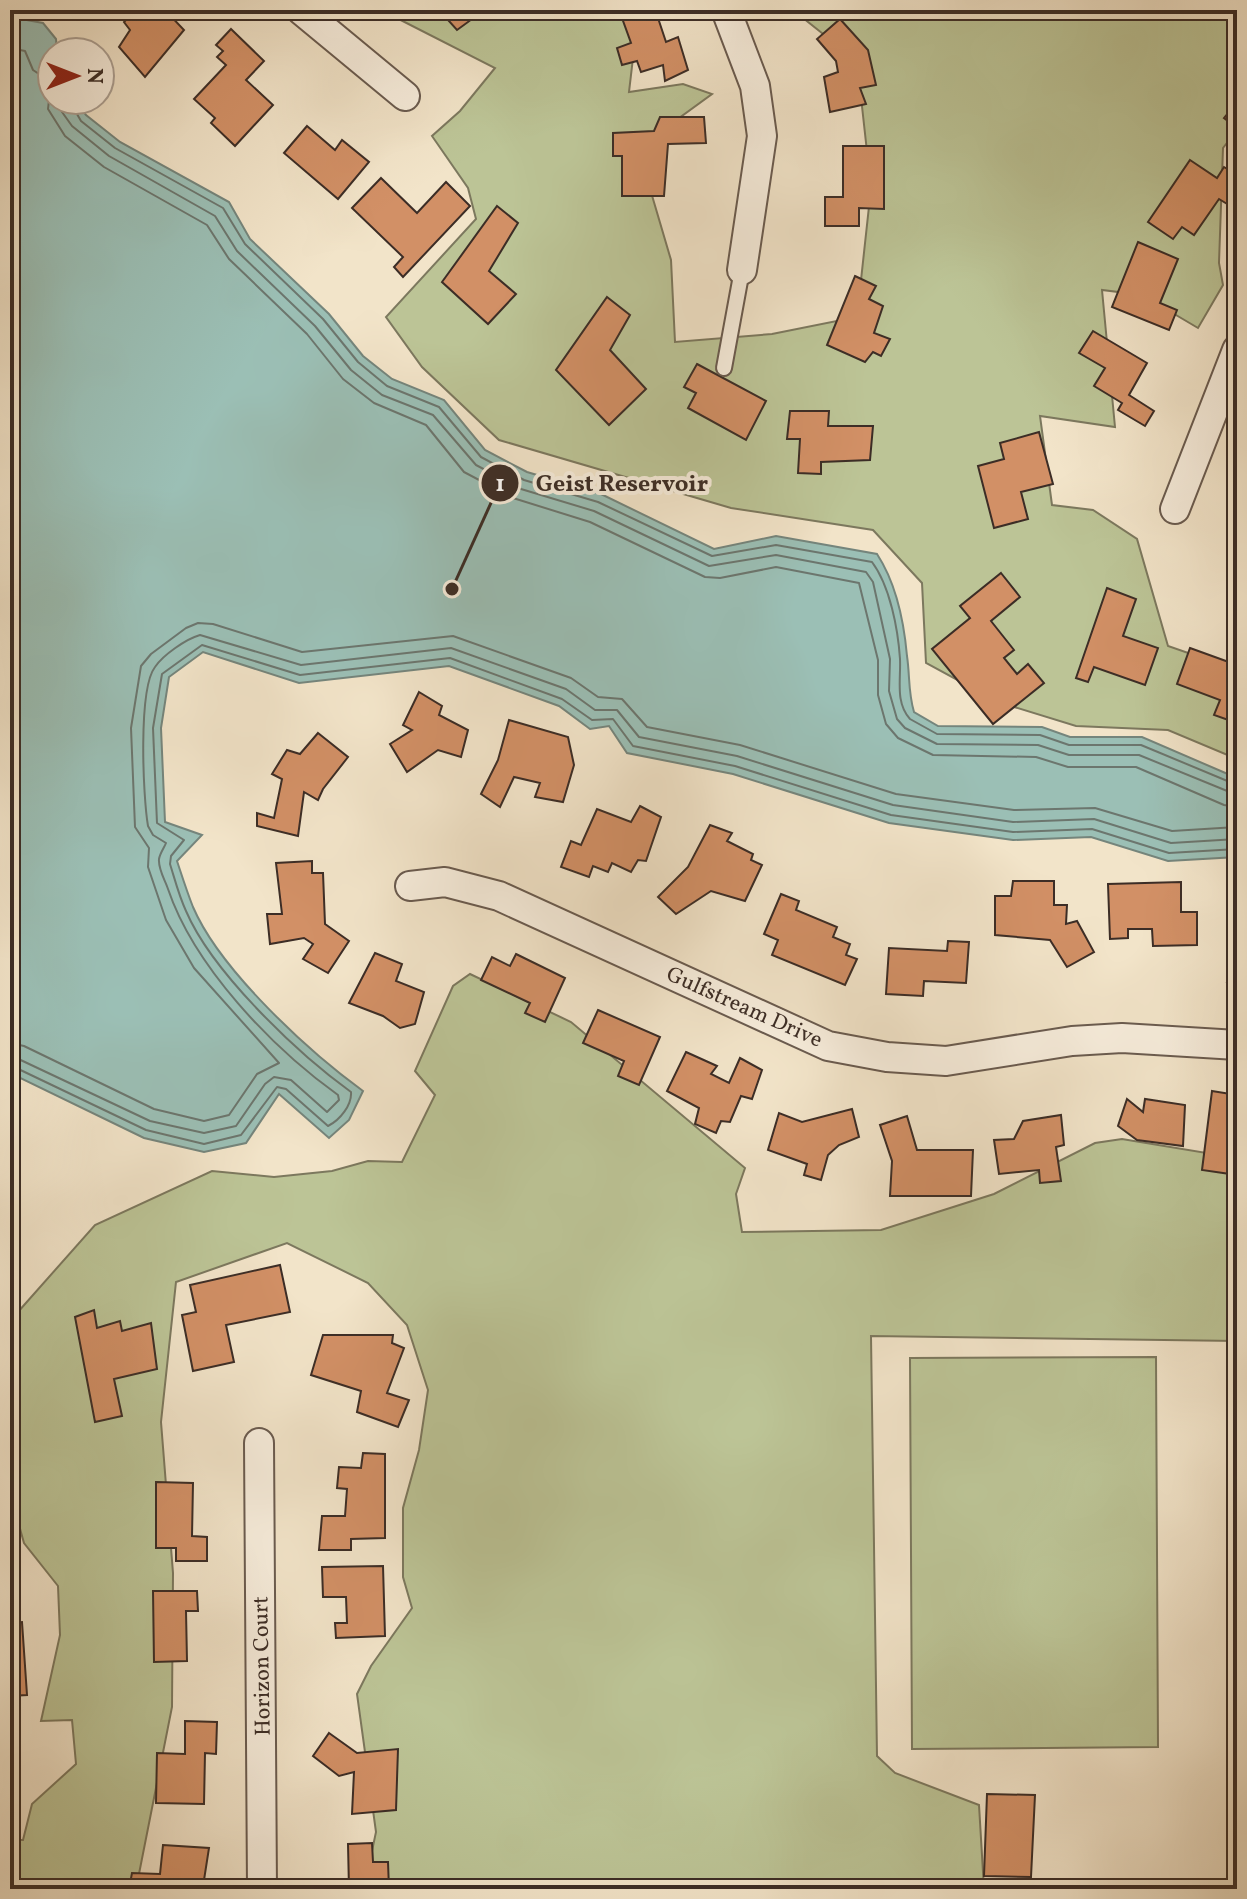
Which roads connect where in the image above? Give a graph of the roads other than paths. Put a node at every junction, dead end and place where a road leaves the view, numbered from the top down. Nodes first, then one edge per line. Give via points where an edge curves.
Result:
1 (301, 10) edge
2 (726, 10) edge
3 (405, 96) dead end
4 (742, 270) joint
5 (1237, 350) edge
6 (724, 368) dead end
7 (1175, 509) dead end
8 (410, 886) dead end
9 (1237, 1045) edge
10 (259, 1443) dead end
11 (262, 1889) edge

1 - 3 street
2 - 4 street via 755,86 762,136
4 - 6 lane
5 - 7 street
8 - 9 street, Gulfstream Drive via 445,882 499,896 828,1046 946,1061 1122,1038
10 - 11 street, Horizon Court

